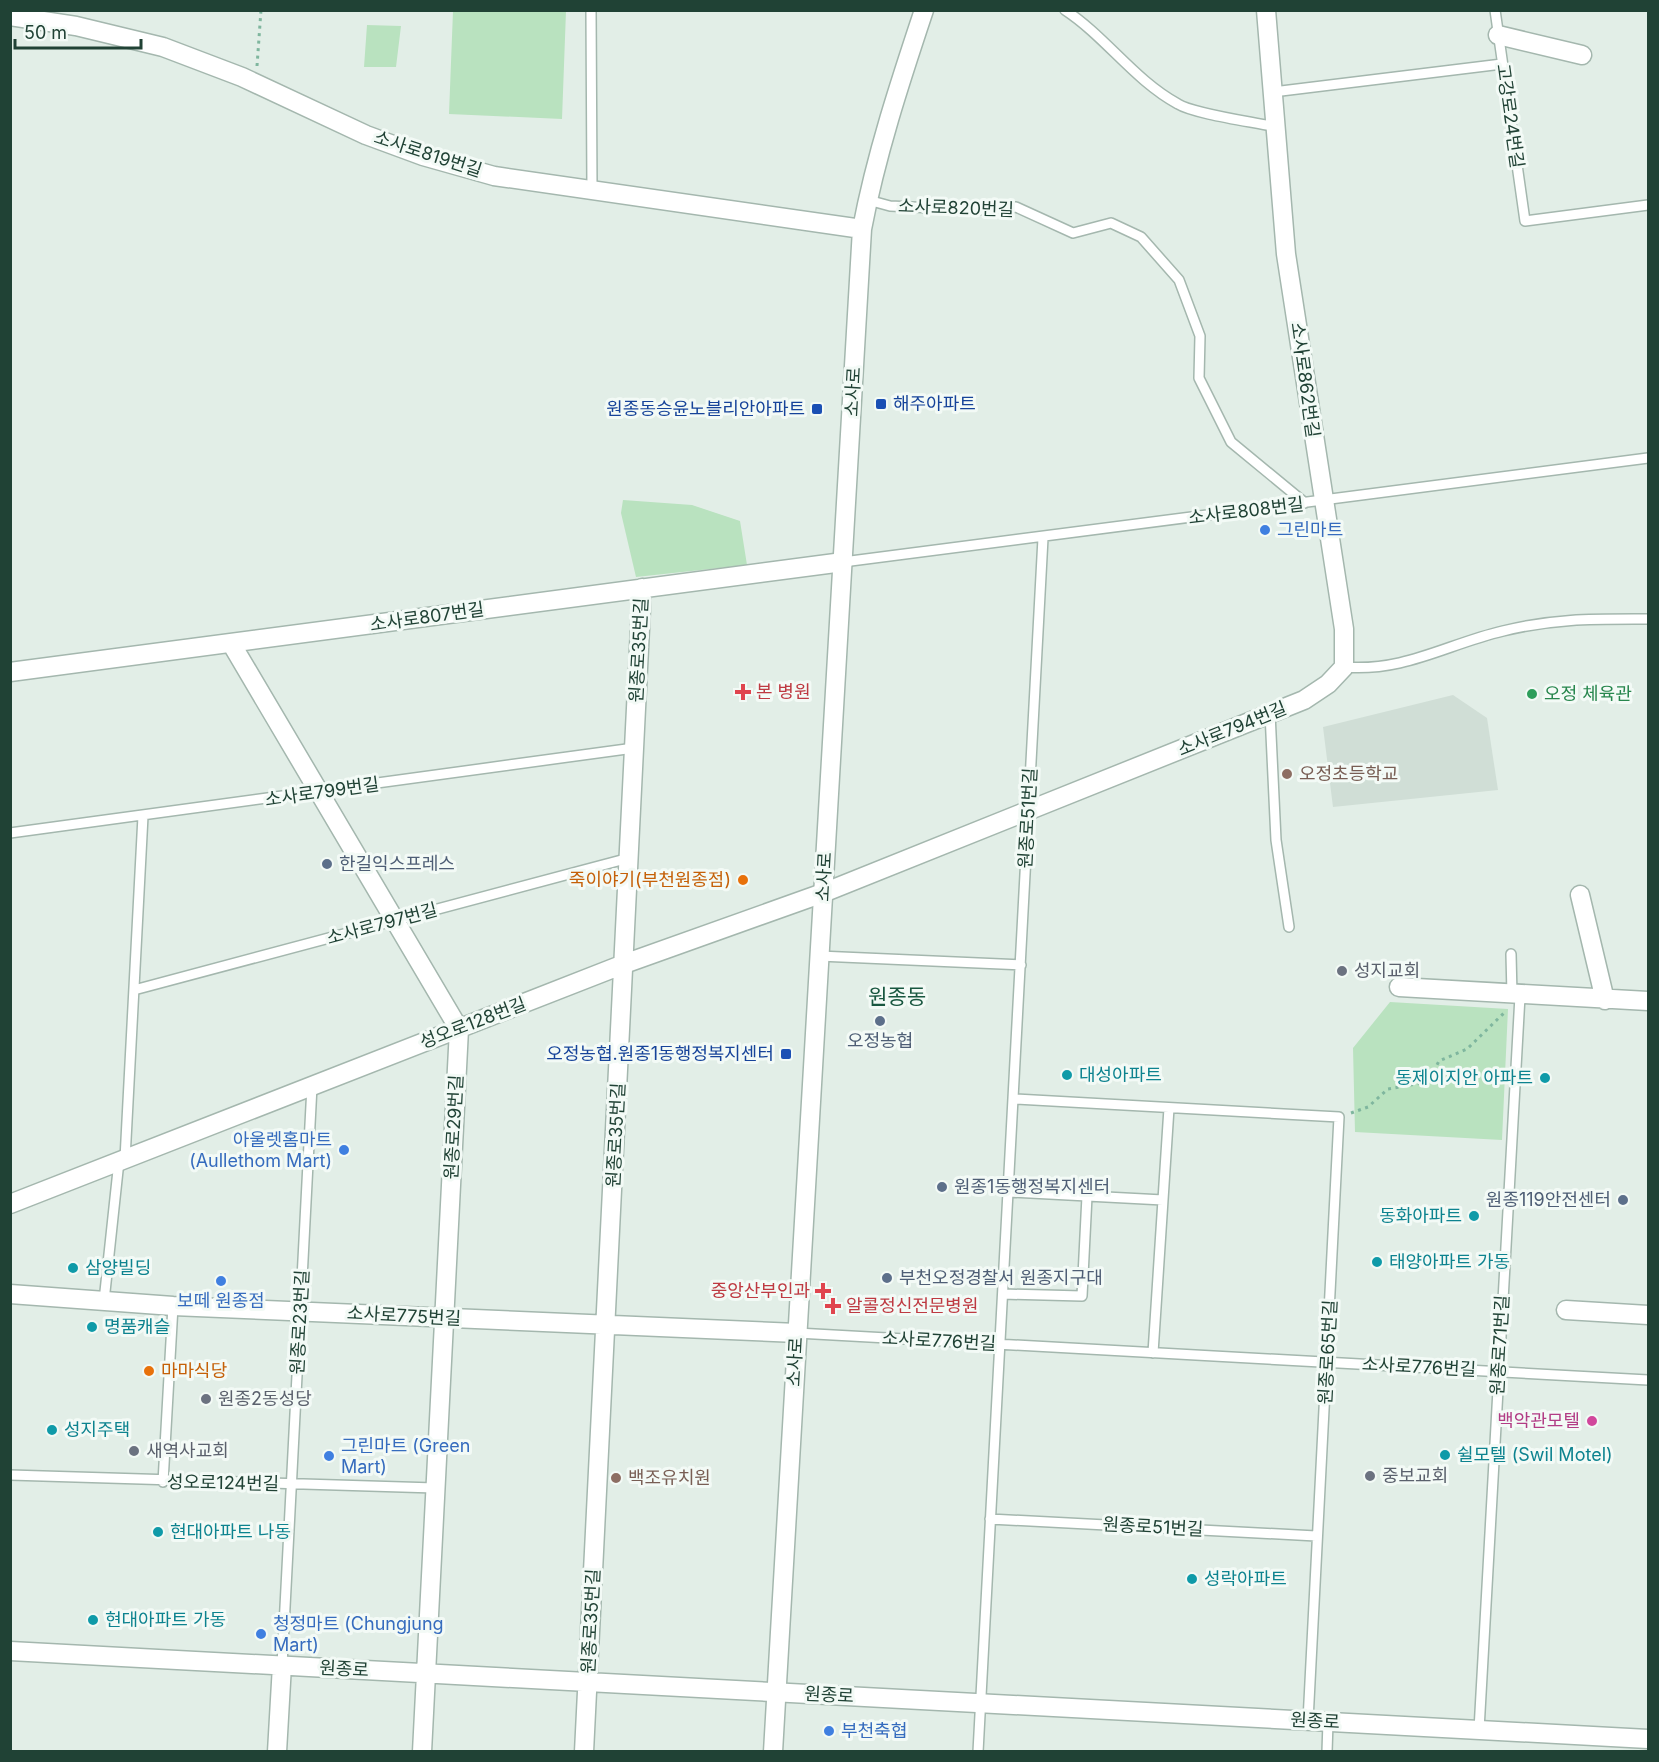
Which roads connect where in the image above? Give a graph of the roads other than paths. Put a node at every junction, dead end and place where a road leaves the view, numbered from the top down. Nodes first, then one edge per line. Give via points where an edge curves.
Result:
1 (591, 10) edge
2 (924, 10) edge
3 (1065, 10) edge
4 (1266, 10) edge
5 (1494, 10) edge
6 (10, 16) edge
7 (1498, 34) junction
8 (1582, 55) dead end
9 (1502, 64) junction
10 (1273, 92) junction
11 (1276, 127) junction
12 (592, 190) junction
13 (868, 200) junction
14 (1648, 205) edge
15 (862, 229) junction
16 (1648, 458) edge
17 (1314, 502) junction
18 (1043, 538) junction
19 (843, 562) junction
20 (642, 588) junction
21 (1648, 620) edge
22 (231, 643) junction
23 (1344, 667) junction
24 (10, 672) edge
25 (1270, 713) junction
26 (634, 748) junction
27 (320, 792) junction
28 (1028, 811) junction
29 (143, 816) junction
30 (10, 833) edge
31 (629, 858) junction
32 (823, 893) junction
33 (1580, 895) dead end
34 (393, 921) junction
35 (1289, 927) dead end
36 (1511, 954) dead end
37 (819, 956) junction
38 (624, 964) junction
39 (1021, 965) junction
40 (1399, 987) dead end
41 (134, 990) junction
42 (1516, 996) junction
43 (1605, 1000) junction
44 (1648, 1001) edge
45 (459, 1029) junction
46 (312, 1086) junction
47 (1014, 1099) junction
48 (1168, 1108) junction
49 (122, 1160) junction
50 (1009, 1191) junction
51 (1088, 1196) junction
52 (1163, 1200) junction
53 (10, 1204) edge
54 (10, 1294) edge
55 (1003, 1294) junction
56 (104, 1301) junction
57 (173, 1306) junction
58 (1566, 1310) dead end
59 (300, 1311) junction
60 (1648, 1315) edge
61 (443, 1317) junction
62 (606, 1326) junction
63 (797, 1333) junction
64 (1000, 1344) junction
65 (1153, 1353) junction
66 (1328, 1362) junction
67 (1499, 1371) junction
68 (1648, 1380) edge
69 (10, 1475) edge
70 (163, 1482) junction
71 (291, 1485) junction
72 (435, 1488) junction
73 (990, 1519) junction
74 (1316, 1536) junction
75 (10, 1651) edge
76 (282, 1665) junction
77 (426, 1673) junction
78 (588, 1682) junction
79 (776, 1692) junction
80 (981, 1703) junction
81 (1308, 1721) junction
82 (1328, 1722) junction
83 (1479, 1730) junction
84 (1648, 1739) edge
85 (277, 1752) edge
86 (422, 1752) edge
87 (584, 1752) edge
88 (773, 1752) edge
89 (978, 1752) edge
90 (1327, 1752) edge

1 - 12 lane
2 - 13 street, 소사로 via 903,70
3 - 11 lane via 1142,80 1180,106
4 - 10 street, 소사로862번길
5 - 7 lane, 고강로24번길
6 - 12 street, 소사로819번길 via 76,26 163,47 423,156 494,176
7 - 8 street
7 - 9 lane, 고강로24번길
9 - 10 lane
9 - 14 lane, 고강로24번길 via 1525,221
10 - 11 street, 소사로862번길
11 - 17 street, 소사로862번길
12 - 15 street, 소사로819번길
13 - 15 street, 소사로
13 - 17 lane, 소사로820번길 via 890,207 1016,207 1073,233 1111,223 1142,237 1179,280 1200,336 1199,378 1231,442
15 - 19 street, 소사로
16 - 17 lane, 소사로808번길
17 - 18 lane, 소사로808번길
17 - 23 street, 소사로862번길 via 1344,629
18 - 19 lane, 소사로808번길
18 - 28 lane, 원종로51번길
19 - 20 street, 소사로807번길
19 - 32 street, 소사로
20 - 22 street, 소사로807번길
20 - 26 street, 원종로35번길
21 - 23 lane via 1563,619 1502,631 1396,666
22 - 24 street, 소사로807번길
22 - 27 street
23 - 25 street, 소사로794번길 via 1304,700
25 - 28 street, 소사로794번길
25 - 35 lane via 1276,840
26 - 27 lane, 소사로799번길
26 - 31 street, 원종로35번길
27 - 29 lane, 소사로799번길
27 - 34 street
28 - 32 street, 소사로794번길
28 - 39 lane, 원종로51번길
29 - 30 lane, 소사로799번길
29 - 41 lane
31 - 34 lane, 소사로797번길
31 - 38 street, 원종로35번길
32 - 37 street, 소사로
32 - 38 street, 성오로128번길
33 - 43 street
34 - 41 lane, 소사로797번길
34 - 45 street
36 - 42 lane, 원종로71번길
37 - 39 lane
37 - 63 street, 소사로
38 - 45 street, 성오로128번길
38 - 62 street, 원종로35번길
39 - 47 lane, 원종로51번길
40 - 42 street
41 - 49 lane
42 - 43 street
42 - 67 lane, 원종로71번길
43 - 44 street
45 - 46 street, 성오로128번길
45 - 61 street, 원종로29번길
46 - 49 street, 성오로128번길
46 - 59 lane, 원종로23번길
47 - 48 lane
47 - 50 lane, 원종로51번길
48 - 52 lane
48 - 66 lane, 원종로65번길 via 1339,1117
49 - 53 street, 성오로128번길
49 - 56 lane
50 - 51 lane
50 - 55 lane, 원종로51번길
51 - 52 lane
51 - 55 lane via 1082,1296
52 - 65 lane
54 - 56 street, 소사로775번길
55 - 64 lane, 원종로51번길
56 - 57 street, 소사로775번길
57 - 59 street, 소사로775번길
57 - 70 lane
58 - 60 street
59 - 61 street, 소사로775번길
59 - 71 lane, 원종로23번길
61 - 62 street, 소사로775번길
61 - 72 street, 원종로29번길
62 - 63 street, 소사로775번길
62 - 78 street, 원종로35번길
63 - 64 lane, 소사로776번길
63 - 79 street, 소사로
64 - 65 lane, 소사로776번길
64 - 73 lane, 원종로51번길
65 - 66 lane, 소사로776번길
66 - 67 lane, 소사로776번길
66 - 74 lane, 원종로65번길
67 - 68 lane, 소사로776번길
67 - 83 lane, 원종로71번길
69 - 70 lane, 성오로124번길
70 - 71 lane, 성오로124번길
71 - 72 lane, 성오로124번길
71 - 76 lane, 원종로23번길
72 - 77 street, 원종로29번길
73 - 74 lane, 원종로51번길
73 - 80 lane, 원종로51번길
74 - 81 lane, 원종로65번길
75 - 76 street, 원종로
76 - 77 street, 원종로
76 - 85 street
77 - 78 street, 원종로
77 - 86 street, 원종로29번길
78 - 79 street, 원종로
78 - 87 street, 원종로35번길
79 - 80 street, 원종로
79 - 88 street, 소사로
80 - 81 street, 원종로
80 - 89 lane, 원종로51번길
81 - 82 street, 원종로
82 - 83 street, 원종로
82 - 90 lane
83 - 84 street, 원종로

